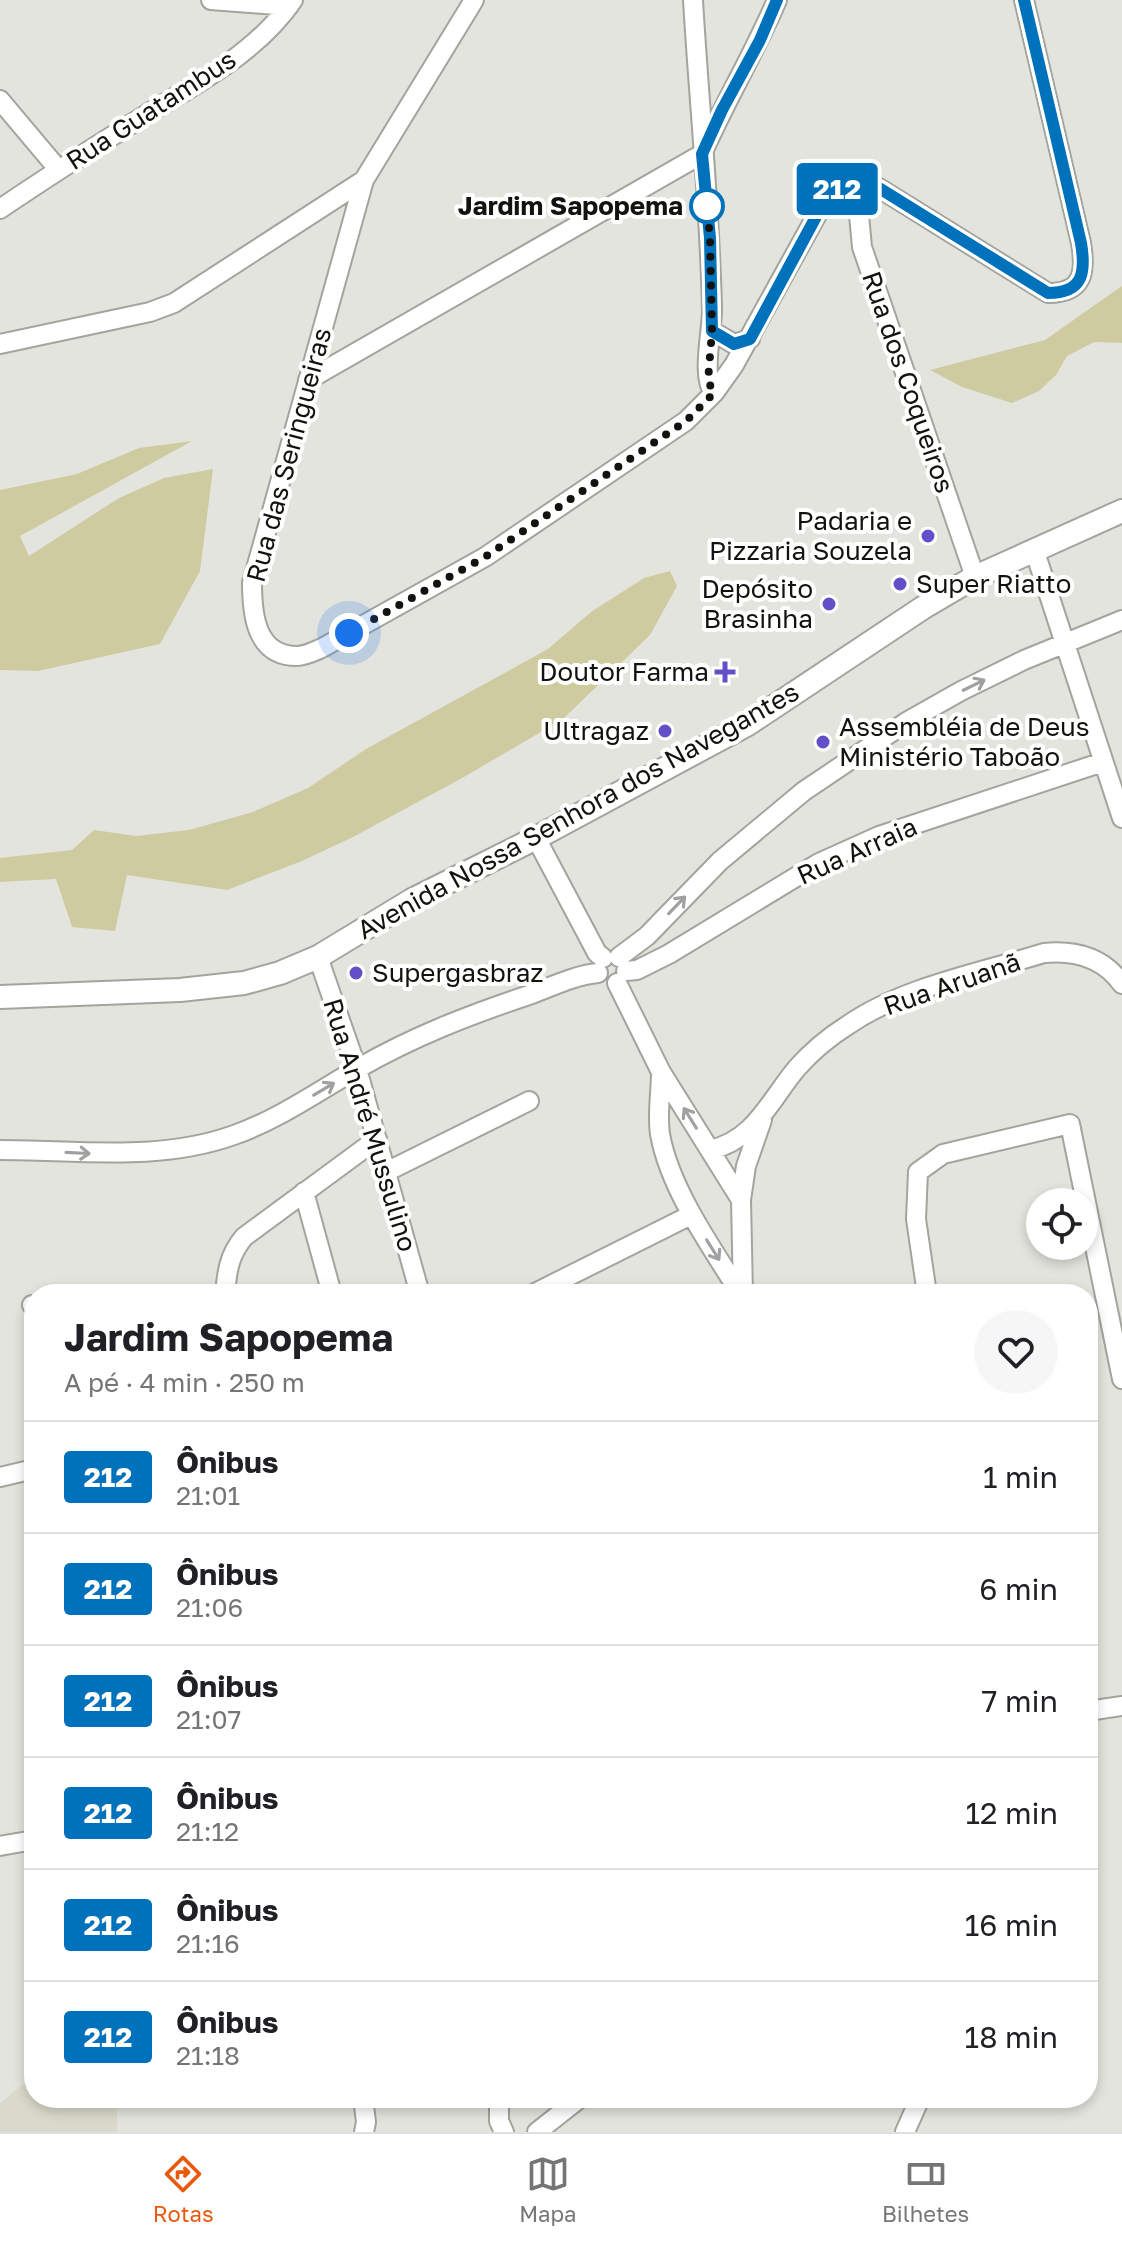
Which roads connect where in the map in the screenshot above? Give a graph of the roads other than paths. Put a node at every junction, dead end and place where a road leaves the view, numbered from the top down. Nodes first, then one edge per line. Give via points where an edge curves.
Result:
1 (211, 0) edge
2 (474, 0) edge
3 (693, 0) edge
4 (777, 0) edge
5 (1024, 0) edge
6 (291, 3) edge
7 (0, 100) edge
8 (702, 154) junction
9 (58, 169) junction
10 (364, 180) junction
11 (862, 184) junction
12 (0, 209) edge
13 (712, 331) junction
14 (750, 339) junction
15 (0, 344) edge
16 (308, 380) junction
17 (714, 393) junction
18 (1122, 511) edge
19 (1035, 552) junction
20 (975, 577) junction
21 (1122, 620) edge
22 (1064, 644) junction
23 (1103, 762) junction
24 (1116, 781) edge
25 (1122, 818) edge
26 (536, 838) junction
27 (318, 957) junction
28 (613, 969) junction
29 (1122, 984) edge
30 (0, 997) edge
31 (357, 1069) junction
32 (661, 1072) junction
33 (529, 1101) dead end
34 (764, 1114) junction
35 (377, 1139) junction
36 (0, 1150) edge
37 (710, 1150) junction
38 (386, 1172) junction
39 (304, 1192) junction
40 (741, 1200) junction
41 (691, 1215) junction
42 (226, 1284) edge
43 (329, 1284) edge
44 (417, 1284) edge
45 (553, 1284) edge
46 (736, 1284) edge
47 (742, 1284) edge
48 (926, 1284) edge
49 (1122, 1376) edge
50 (24, 1471) edge
51 (0, 1477) edge
52 (1122, 1706) edge
53 (1098, 1710) edge
54 (24, 1842) edge
55 (0, 1846) edge
56 (364, 2108) edge
57 (499, 2108) edge
58 (567, 2108) edge
59 (916, 2108) edge
60 (364, 2132) edge
61 (504, 2132) edge
62 (537, 2132) edge
63 (905, 2132) edge

1 - 6 street
2 - 10 street
3 - 8 street
4 - 8 street
5 - 11 street via 1085,263 1074,286 1064,293 1048,293 879,188
6 - 9 street, Rua Guatambus via 230,63
7 - 9 street
8 - 13 street
8 - 16 street
9 - 12 street, Rua Guatambus
10 - 15 street via 174,303
10 - 16 street, Rua das Seringueiras
11 - 14 street, Rua das Seringueiras via 836,190 824,202
11 - 20 street, Rua dos Coqueiros via 862,247
13 - 14 street via 734,344
13 - 17 street via 708,381
14 - 17 street, Rua das Seringueiras
16 - 17 street, Rua das Seringueiras via 252,583 252,614 259,635 275,651 298,656 322,648 485,557 686,421
18 - 19 main road, Avenida Nossa Senhora dos Navegantes
19 - 20 main road, Avenida Nossa Senhora dos Navegantes
19 - 22 street
20 - 26 main road, Avenida Nossa Senhora dos Navegantes via 748,724
21 - 22 street
22 - 23 street
28 -> 22 street via 720,861 804,791 921,714
23 - 24 street
23 - 28 street, Rua Arraia via 879,836 819,863 637,970
24 - 25 street
26 - 27 main road, Avenida Nossa Senhora dos Navegantes via 412,900
26 - 28 street via 597,953
27 - 30 main road, Avenida Nossa Senhora dos Navegantes via 244,983
27 - 31 street, Rua André Mussulino
28 - 31 street, Rua Arraia via 477,1012
28 - 32 street
29 - 34 street, Rua Aruanã via 1102,963 1063,951 894,999 817,1047
31 - 35 street, Rua André Mussulino
36 -> 31 street, Rua Arraia via 95,1153 188,1148 235,1135 290,1110
37 -> 32 street
32 - 41 street via 660,1133
33 - 38 street
34 - 37 street, Rua Aruanã via 737,1141
34 - 40 street, Rua Aruanã
35 - 38 street, Rua André Mussulino
35 - 39 street
37 - 40 street
38 - 44 street, Rua André Mussulino
39 - 42 street via 244,1237 228,1263
39 - 43 street
40 - 47 street, Rua Aruanã
41 - 45 street
41 -> 46 street
48 - 49 street via 916,1219 918,1172 943,1154 1070,1124
50 - 51 street
52 - 53 street
54 - 55 street
56 - 60 street
57 - 61 street
58 - 62 street
59 - 63 street

